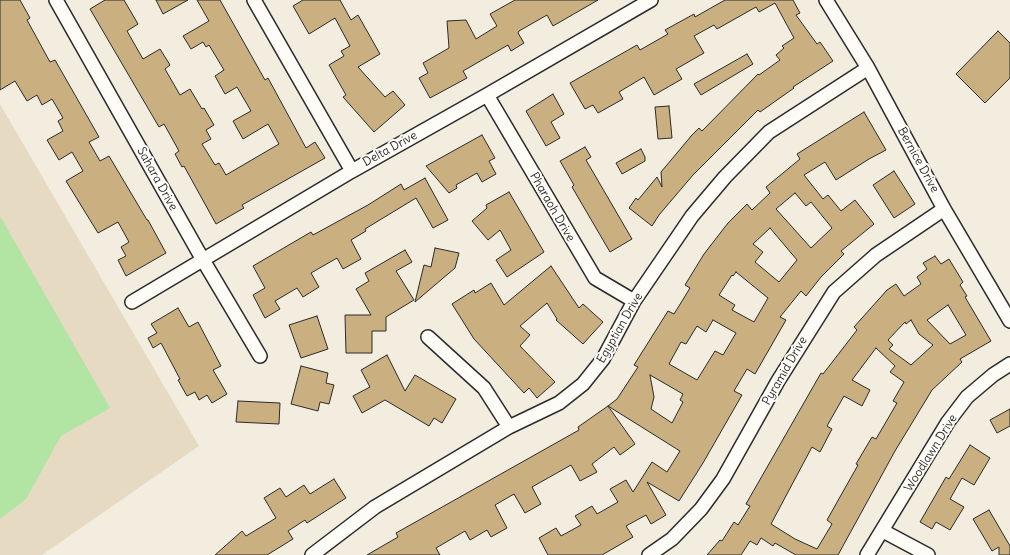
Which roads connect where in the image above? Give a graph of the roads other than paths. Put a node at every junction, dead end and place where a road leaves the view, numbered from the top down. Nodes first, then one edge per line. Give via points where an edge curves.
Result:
1 (56, 0) edge
2 (254, 0) edge
3 (651, 0) edge
4 (826, 0) edge
5 (868, 68) junction
6 (487, 95) junction
7 (352, 171) junction
8 (944, 209) junction
9 (203, 260) junction
10 (634, 301) junction
11 (132, 302) dead end
12 (1010, 321) edge
13 (428, 337) dead end
14 (260, 356) dead end
15 (1010, 364) edge
16 (509, 427) junction
17 (883, 531) junction
18 (312, 555) edge
19 (649, 555) edge
20 (867, 555) edge
21 (928, 555) edge

1 - 9 street, Sahara Drive
2 - 7 street
3 - 6 street, Delta Drive
4 - 5 street, Bernice Drive
5 - 8 street, Bernice Drive
5 - 10 street, Egyptian Drive via 769,132 725,177 692,216
6 - 7 street, Delta Drive
6 - 10 street, Pharaoh Drive via 595,278
7 - 9 street, Delta Drive
8 - 12 street, Bernice Drive
8 - 19 street, Pyramid Drive via 876,255 834,292 778,381 723,479 701,509 672,539
9 - 11 street, Delta Drive
9 - 14 street, Sahara Drive
10 - 16 street, Egyptian Drive via 603,359 583,384 559,403
13 - 16 street via 484,388
15 - 17 street, Woodlawn Drive via 967,397 948,422
16 - 18 street, Egyptian Drive via 375,507
17 - 20 street, Woodlawn Drive
17 - 21 street

